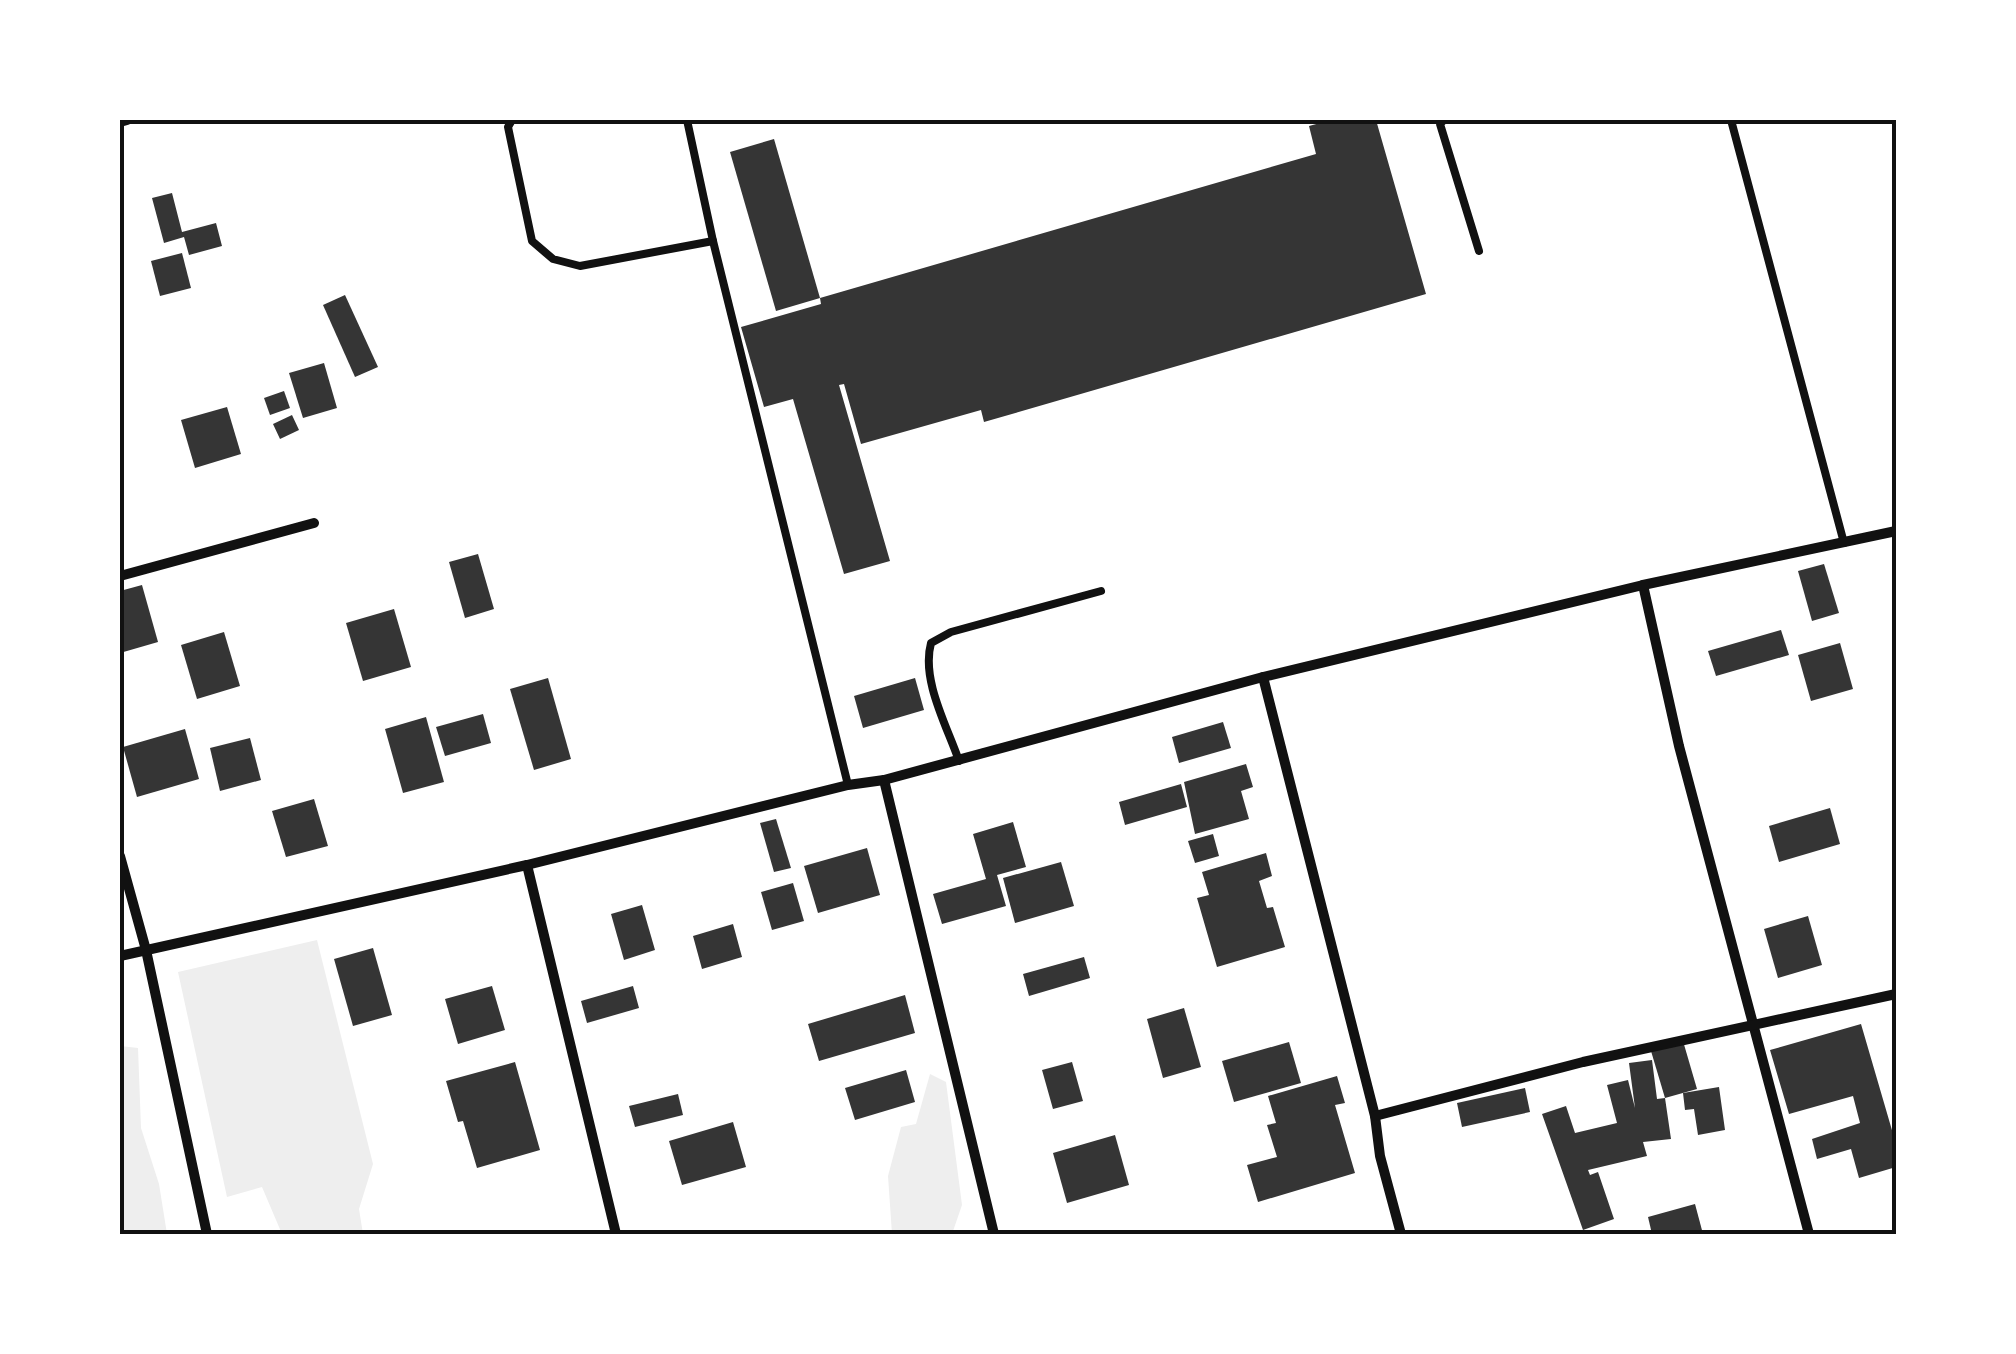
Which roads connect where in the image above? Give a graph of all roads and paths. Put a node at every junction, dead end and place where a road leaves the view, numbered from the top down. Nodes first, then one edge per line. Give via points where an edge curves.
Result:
1 (128, 120) edge
2 (512, 120) edge
3 (687, 120) edge
4 (1444, 120) edge
5 (1731, 120) edge
6 (120, 122) edge
7 (713, 241) junction
8 (1479, 251) dead end
9 (314, 523) dead end
10 (1896, 531) edge
11 (1844, 543) junction
12 (120, 576) edge
13 (1642, 584) junction
14 (1102, 591) dead end
15 (1263, 677) junction
16 (959, 761) junction
17 (884, 780) junction
18 (848, 785) junction
19 (120, 856) edge
20 (527, 866) junction
21 (146, 950) junction
22 (120, 956) edge
23 (1896, 994) edge
24 (1754, 1024) junction
25 (1374, 1116) junction
26 (207, 1234) edge
27 (616, 1234) edge
28 (994, 1234) edge
29 (1401, 1234) edge
30 (1809, 1234) edge

1 - 6 street
2 - 7 lane via 508,127 532,241 552,259 580,266
3 - 7 lane
4 - 8 lane
5 - 11 lane
7 - 18 lane
9 - 12 street
10 - 11 street
11 - 13 street
13 - 15 street
13 - 24 street via 1678,746
14 - 16 lane via 931,643 930,672
15 - 16 street
15 - 25 street
16 - 17 street
17 - 18 street
17 - 28 street
18 - 20 street
19 - 21 street
20 - 21 street
20 - 27 street
21 - 22 street
21 - 26 street
23 - 24 street
24 - 25 street
24 - 30 street
25 - 29 street

